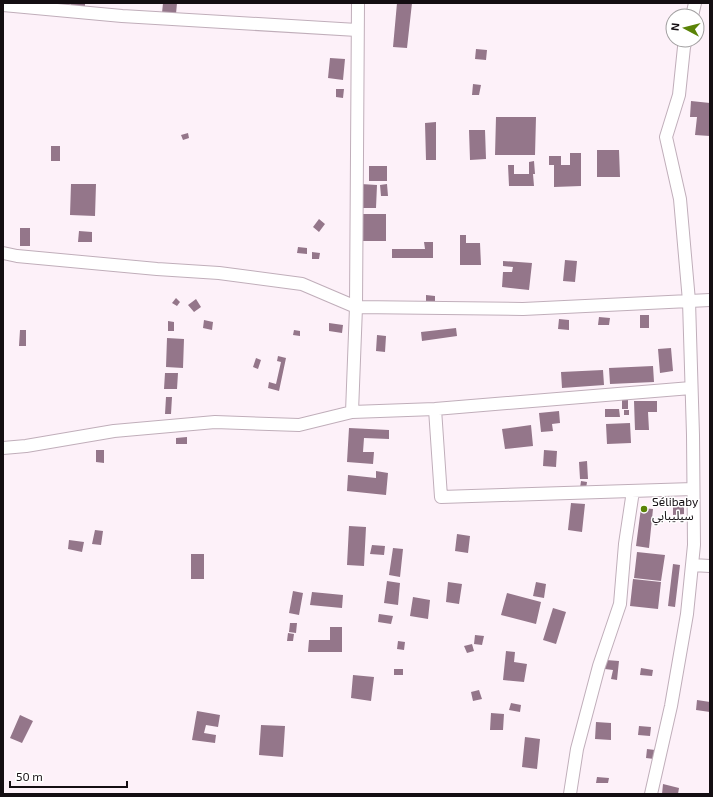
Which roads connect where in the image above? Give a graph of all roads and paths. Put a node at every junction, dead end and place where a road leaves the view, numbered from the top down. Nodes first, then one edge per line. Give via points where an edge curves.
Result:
1 (358, 3) edge
2 (3, 5) edge
3 (357, 30) junction
4 (684, 48) edge
5 (3, 253) edge
6 (710, 300) edge
7 (689, 301) junction
8 (356, 307) junction
9 (692, 388) junction
10 (435, 409) junction
11 (352, 412) junction
12 (3, 448) edge
13 (693, 489) junction
14 (632, 491) junction
15 (692, 565) junction
16 (710, 566) edge
17 (570, 794) edge
18 (651, 794) edge

1 - 3 street
2 - 3 street via 122,16
3 - 8 street
4 - 7 street via 678,95 666,137 680,199
5 - 8 street via 219,273 302,284
6 - 7 street
7 - 8 street via 523,309
7 - 9 street
8 - 11 street
9 - 10 street
9 - 13 street
10 - 11 street
10 - 14 street via 441,498
11 - 12 street via 299,425 215,422 114,432
13 - 14 street
13 - 15 street
14 - 17 street via 620,604 599,666 577,749
15 - 16 street
15 - 18 street via 672,706

